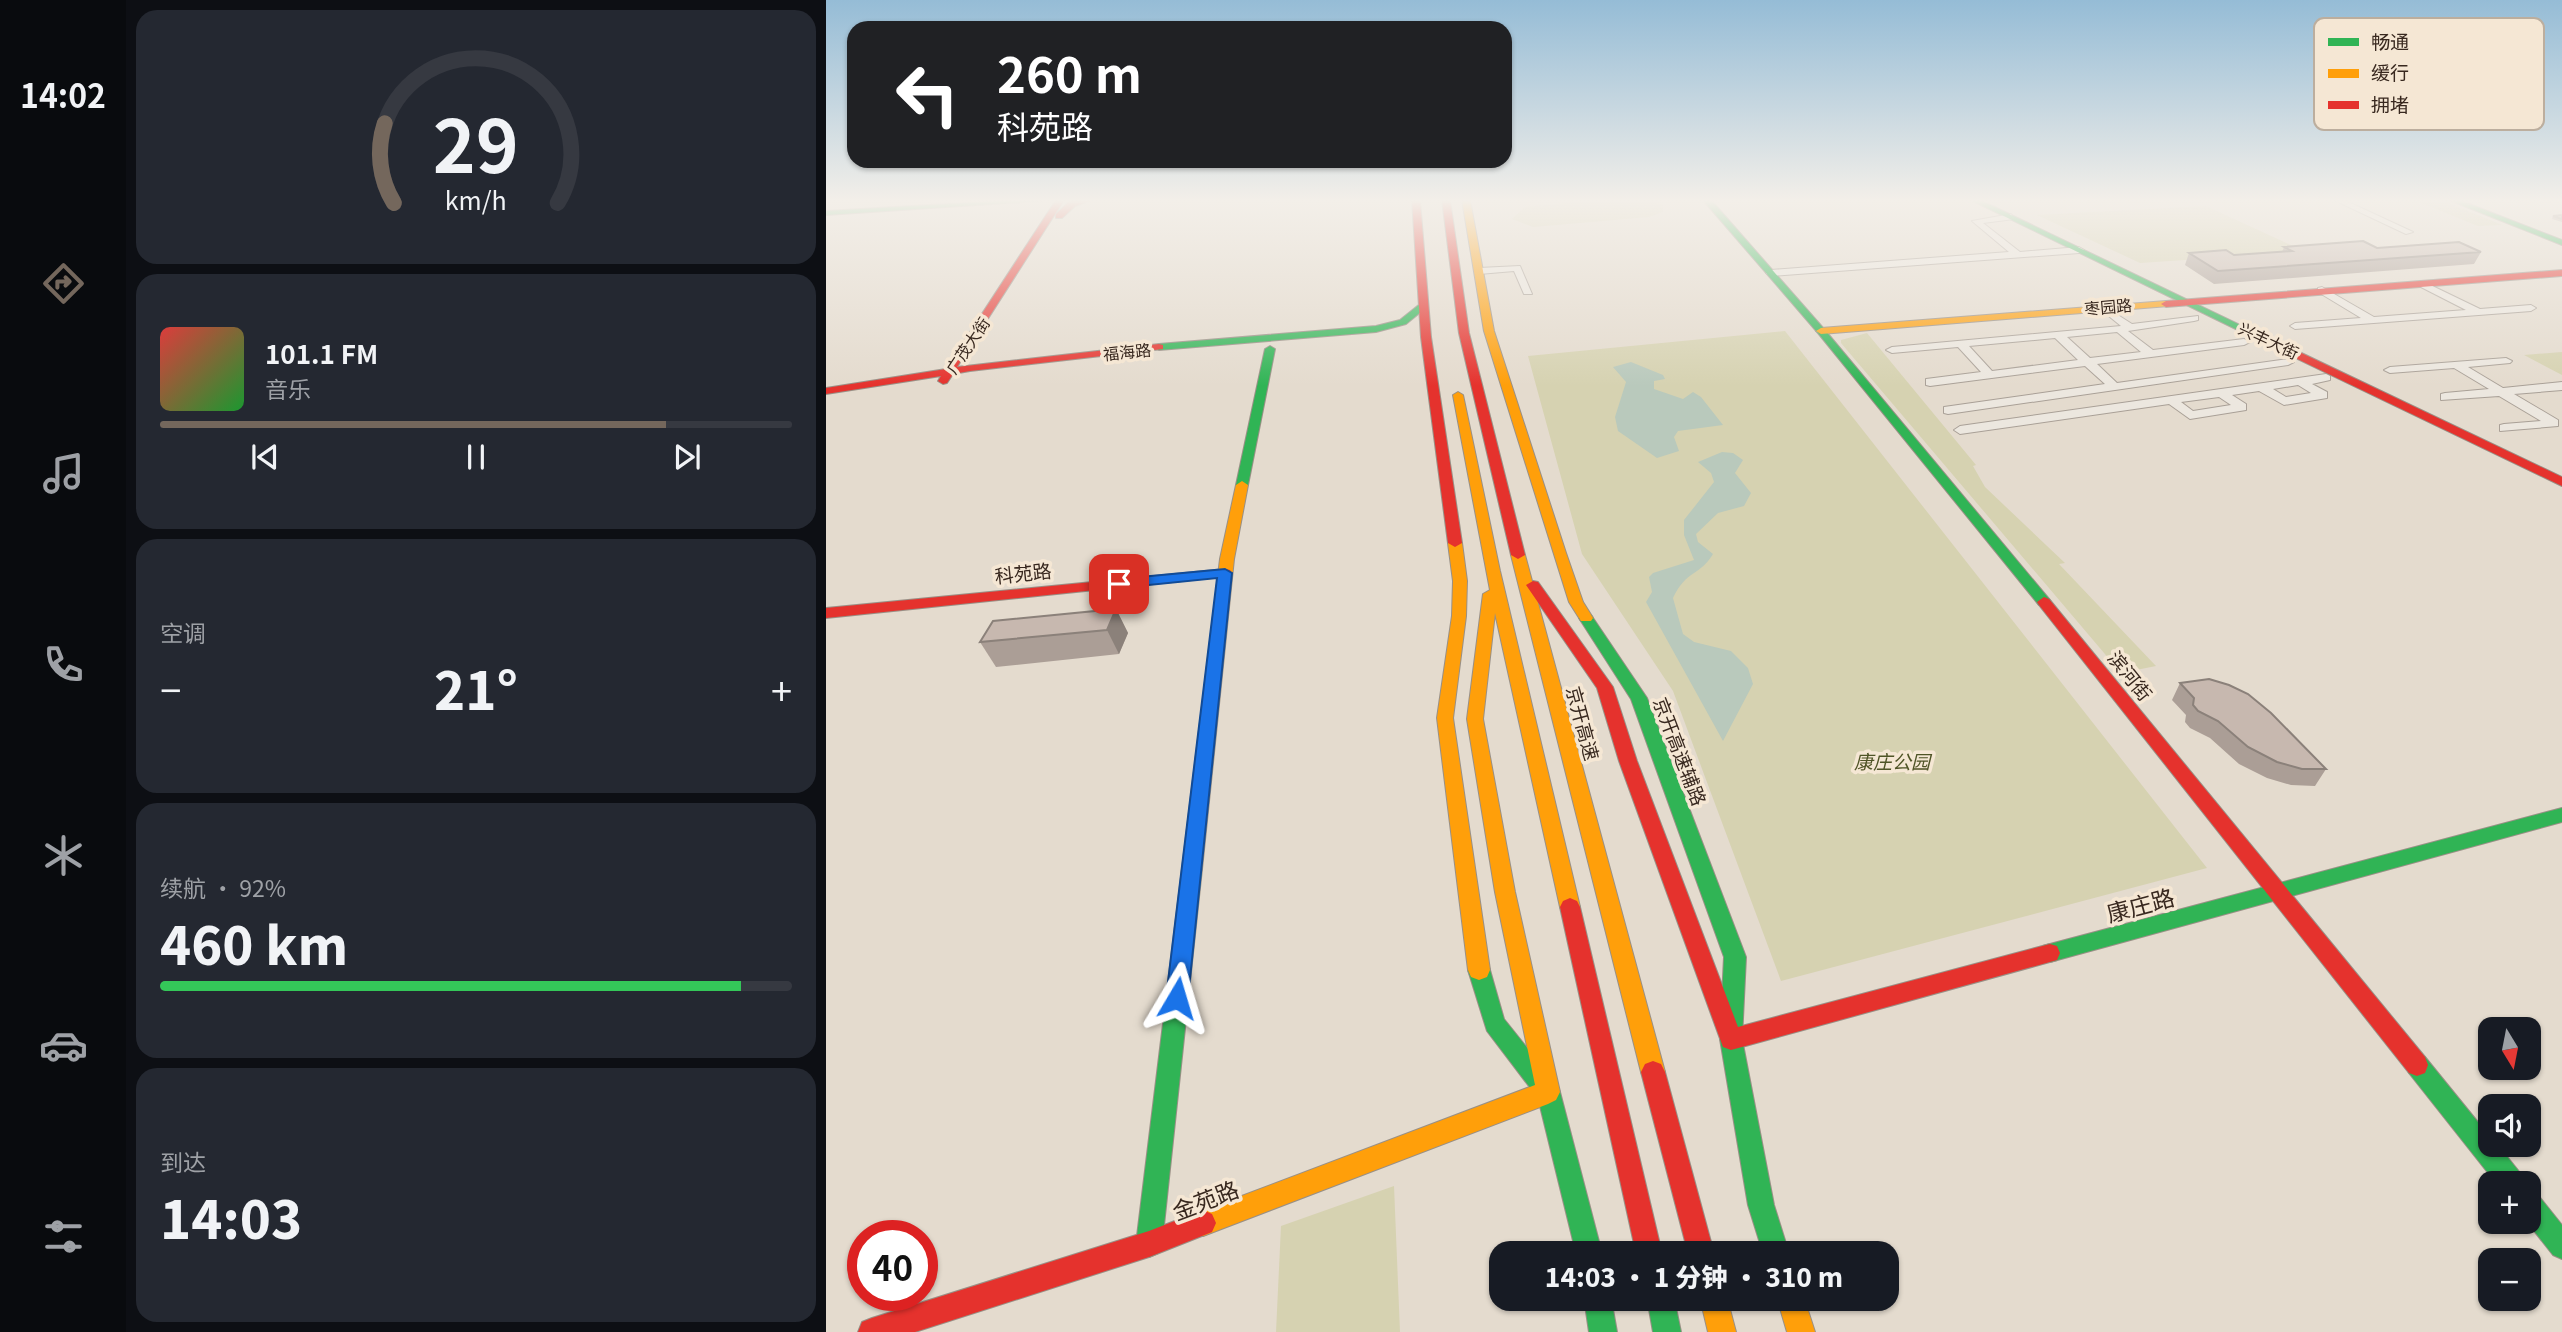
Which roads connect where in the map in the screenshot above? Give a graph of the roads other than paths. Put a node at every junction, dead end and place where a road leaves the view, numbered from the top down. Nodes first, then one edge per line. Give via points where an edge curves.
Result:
1 (1020, 262) edge
2 (1025, 262) edge
3 (1420, 262) edge
4 (1438, 262) edge
5 (1454, 262) edge
6 (1477, 262) edge
7 (1761, 262) edge
8 (1920, 262) edge
9 (2106, 262) edge
10 (2112, 262) edge
11 (1479, 271) junction
12 (1771, 273) junction
13 (2562, 273) edge
14 (2422, 284) junction
15 (2322, 290) junction
16 (1528, 292) dead end
17 (2190, 300) junction
18 (1423, 306) junction
19 (1443, 307) dead end
20 (2531, 308) dead end
21 (2110, 313) dead end
22 (2483, 315) junction
23 (2194, 318) dead end
24 (2022, 319) dead end
25 (2378, 323) junction
26 (2295, 326) dead end
27 (2124, 328) junction
28 (1821, 331) junction
29 (2058, 335) junction
30 (2040, 336) junction
31 (1426, 337) junction
32 (2244, 342) dead end
33 (1960, 343) junction
34 (1270, 349) junction
35 (1892, 350) dead end
36 (2156, 353) junction
37 (2174, 360) dead end
38 (2506, 361) dead end
39 (2087, 362) junction
40 (2288, 362) dead end
41 (2456, 365) junction
42 (970, 368) junction
43 (2186, 368) dead end
44 (2390, 370) dead end
45 (2214, 373) junction
46 (1454, 374) dead end
47 (1989, 374) junction
48 (2197, 375) junction
49 (945, 378) junction
50 (2326, 378) dead end
51 (1930, 382) dead end
52 (2301, 382) junction
53 (2136, 383) junction
54 (962, 384) junction
55 (2018, 385) junction
56 (2562, 386) edge
57 (2115, 387) junction
58 (2261, 387) junction
59 (2242, 390) junction
60 (2501, 391) junction
61 (826, 393) edge
62 (2221, 393) junction
63 (2052, 395) junction
64 (2445, 397) dead end
65 (2165, 401) junction
66 (1948, 410) dead end
67 (2075, 414) junction
68 (2562, 416) edge
69 (2544, 417) junction
70 (2504, 428) dead end
71 (1960, 430) dead end
72 (2562, 476) edge
73 (2562, 482) edge
74 (1522, 570) junction
75 (1493, 571) junction
76 (1225, 573) junction
77 (826, 613) edge
78 (2562, 815) edge
79 (2277, 890) junction
80 (1731, 1039) junction
81 (1548, 1092) junction
82 (2502, 1171) edge
83 (2541, 1220) edge
84 (1586, 1241) edge
85 (1646, 1241) edge
86 (1698, 1241) edge
87 (1772, 1241) edge
88 (1149, 1244) junction
89 (2562, 1247) edge
90 (1599, 1311) edge
91 (1663, 1311) edge
92 (1716, 1311) edge
93 (1794, 1311) edge
94 (872, 1332) edge
95 (1603, 1332) edge
96 (1667, 1332) edge
97 (1722, 1332) edge
98 (1801, 1332) edge

1 - 49 main road, 广茂大街
2 - 42 main road, 广茂大街
3 - 18 main road
4 - 19 main road
5 - 74 main road, 京开高速 via 1464,333
6 - 11 main road, 京开高速辅路
7 - 12 main road, 滨河街
8 - 12 street
9 - 17 main road, 兴丰大街
10 - 17 main road, 兴丰大街
11 - 16 street via 1517,268
11 - 80 main road, 京开高速辅路 via 1489,331 1576,602 1639,698 1735,957
12 - 28 main road, 滨河街
13 - 14 main road, 枣园路
14 - 15 main road, 枣园路
14 - 22 street
15 - 17 main road, 枣园路
15 - 25 street
17 - 28 main road, 枣园路
17 - 72 main road, 兴丰大街
17 - 73 main road, 兴丰大街
18 - 31 main road
18 - 42 main road, 福海路 via 1403,322 1376,329 1233,339
20 - 22 street
21 - 27 street
22 - 25 street
23 - 27 street
24 - 30 street
25 - 26 street
27 - 29 street
27 - 36 street
28 - 79 main road, 滨河街
29 - 30 street
29 - 39 street
30 - 33 street
31 - 34 main road, 福海路
31 - 81 main road via 1460,581 1445,718 1475,958 1495,1024
32 - 36 street
33 - 35 street
33 - 47 street
34 - 54 main road, 福海路
34 - 76 main road
36 - 37 street
36 - 39 street
38 - 41 street
39 - 55 street
39 - 57 street
40 - 45 street
41 - 44 street
41 - 60 street
42 - 49 main road, 福海路
42 - 54 main road, 广茂大街
43 - 48 street
45 - 48 street
45 - 59 street
46 - 75 main road
47 - 51 street
47 - 55 street
48 - 53 street
49 - 54 main road, 福海路
49 - 61 main road, 福海路
50 - 52 street
52 - 58 street
52 - 58 street via 2323,395 2284,401
53 - 57 street
53 - 65 street
55 - 63 street
55 - 66 street
56 - 60 street
57 - 63 street
58 - 59 street
59 - 62 street
60 - 64 street
60 - 69 street
62 - 65 street
62 - 65 street via 2242,407 2190,415
63 - 67 street
65 - 67 street
67 - 71 street
68 - 69 street
69 - 70 street via 2554,424
74 - 80 main road via 1605,687
74 - 86 main road, 京开高速
75 - 81 main road via 1475,719 1505,892
75 - 85 main road
76 - 77 main road, 科苑路
76 - 88 main road
78 - 79 main road, 康庄路
79 - 80 main road, 康庄路
79 - 82 main road, 滨河街
80 - 87 main road, 京开高速辅路 via 1761,1205
81 - 84 main road
81 - 88 main road, 金苑路
83 - 89 main road
88 - 94 main road, 金苑路
90 - 95 main road
91 - 96 main road
92 - 97 main road
93 - 98 main road

